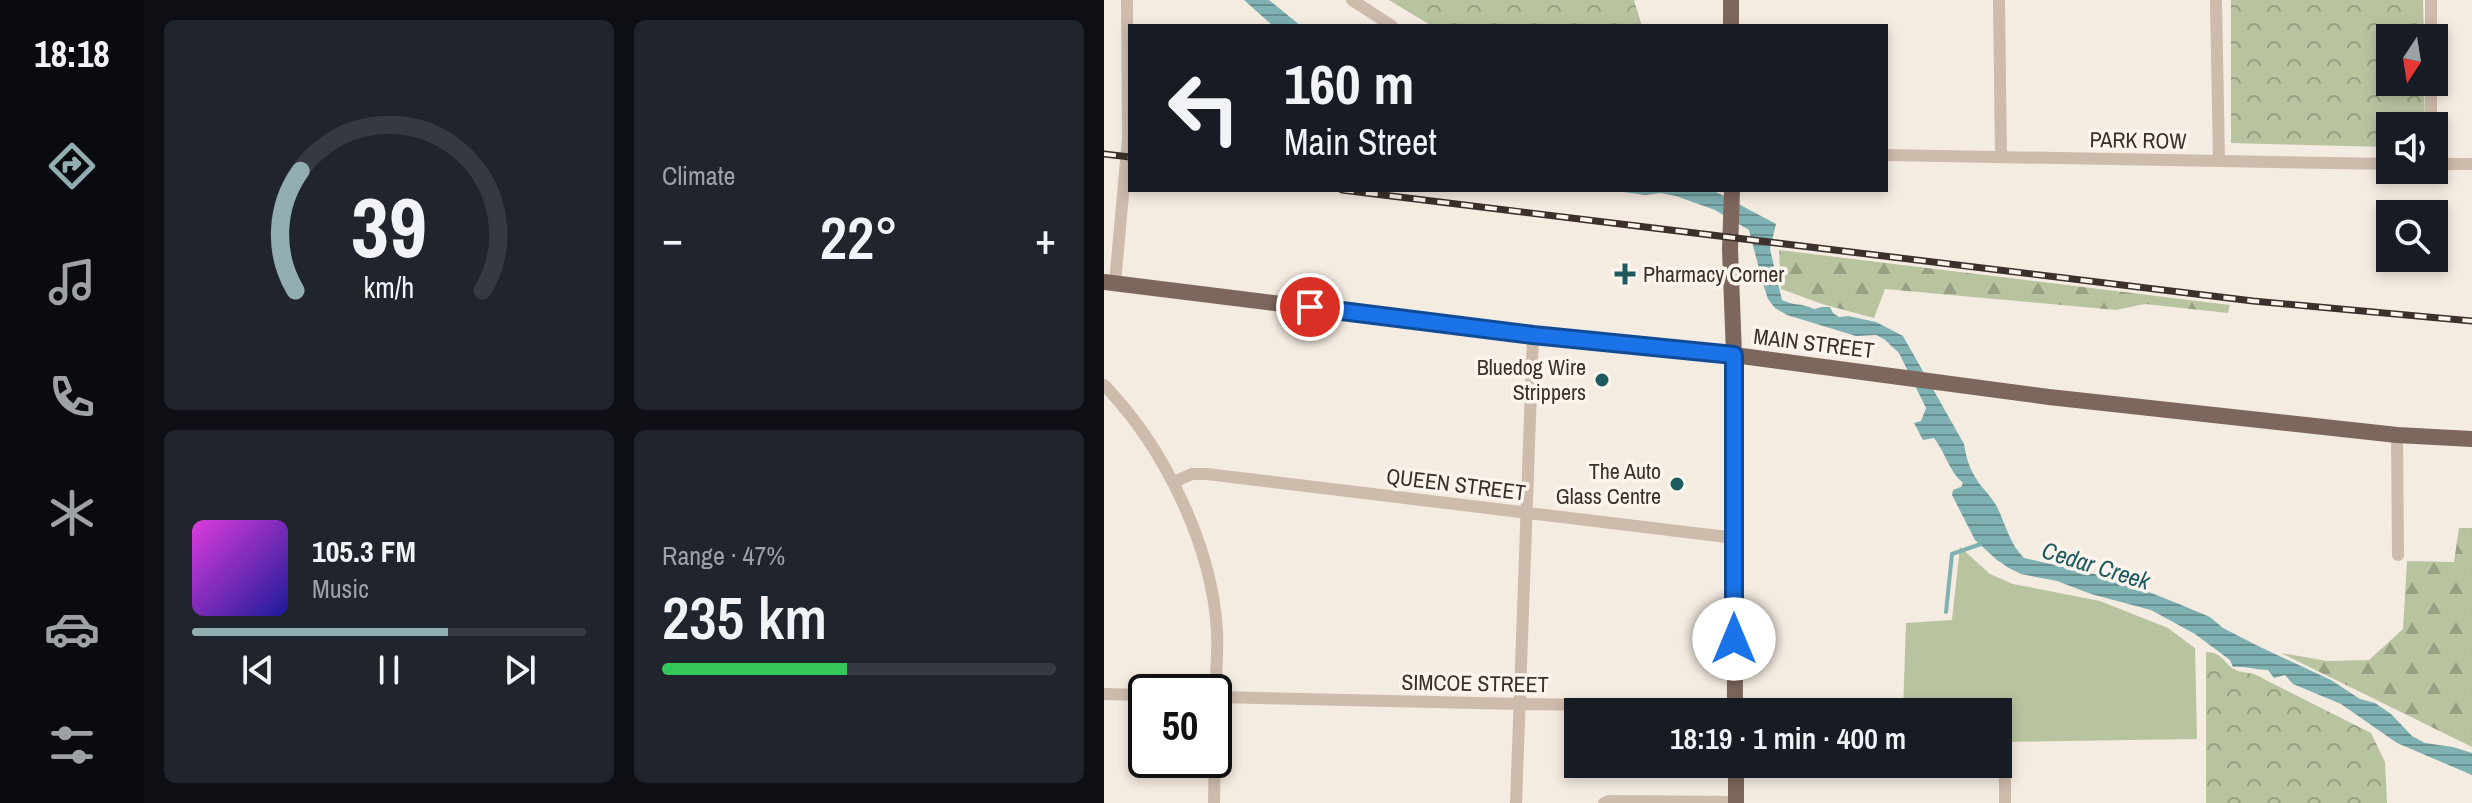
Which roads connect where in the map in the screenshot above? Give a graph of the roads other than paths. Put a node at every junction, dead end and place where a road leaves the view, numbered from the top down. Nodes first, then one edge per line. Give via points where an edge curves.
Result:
1 (1127, 0) edge
2 (1352, 0) edge
3 (1731, 0) edge
4 (1999, 0) edge
5 (2216, 0) edge
6 (2431, 0) edge
7 (1389, 24) edge
8 (1731, 24) edge
9 (2431, 24) edge
10 (1888, 155) edge
11 (2001, 157) junction
12 (2219, 161) junction
13 (2376, 164) edge
14 (2448, 164) edge
15 (2472, 164) edge
16 (1732, 193) edge
17 (1109, 283) edge
18 (1533, 335) junction
19 (1734, 355) junction
20 (1104, 385) edge
21 (2397, 435) junction
22 (2472, 439) edge
23 (1174, 482) junction
24 (1526, 512) junction
25 (1735, 538) junction
26 (2398, 555) dead end
27 (1216, 674) edge
28 (1104, 694) edge
29 (1128, 695) edge
30 (1232, 697) edge
31 (1735, 698) edge
32 (1519, 704) junction
33 (1564, 705) edge
34 (1214, 778) edge
35 (1736, 778) edge
36 (2005, 778) edge
37 (1652, 802) edge
38 (1736, 802) edge
39 (1214, 803) edge
40 (1516, 803) edge
41 (1604, 803) edge
42 (2005, 803) edge

1 - 17 street via 1128,139
2 - 7 street
3 - 8 main road
4 - 11 street
5 - 12 street
6 - 9 street
10 - 11 street, PARK ROW
11 - 12 street, PARK ROW
12 - 13 street, PARK ROW
14 - 15 street
16 - 19 main road
17 - 18 main road, MAIN STREET
18 - 19 main road, MAIN STREET
18 - 24 street
19 - 21 main road, MAIN STREET
19 - 25 main road
20 - 23 street
21 - 22 main road, MAIN STREET
21 - 26 street
23 - 24 street, QUEEN STREET via 1207,474
23 - 27 street via 1213,598
24 - 25 street, QUEEN STREET
24 - 32 street
25 - 31 main road
28 - 29 street
30 - 32 street, SIMCOE STREET
32 - 33 street, SIMCOE STREET
32 - 40 street
34 - 39 street
35 - 38 main road
36 - 42 street
37 - 38 street
37 - 41 street

